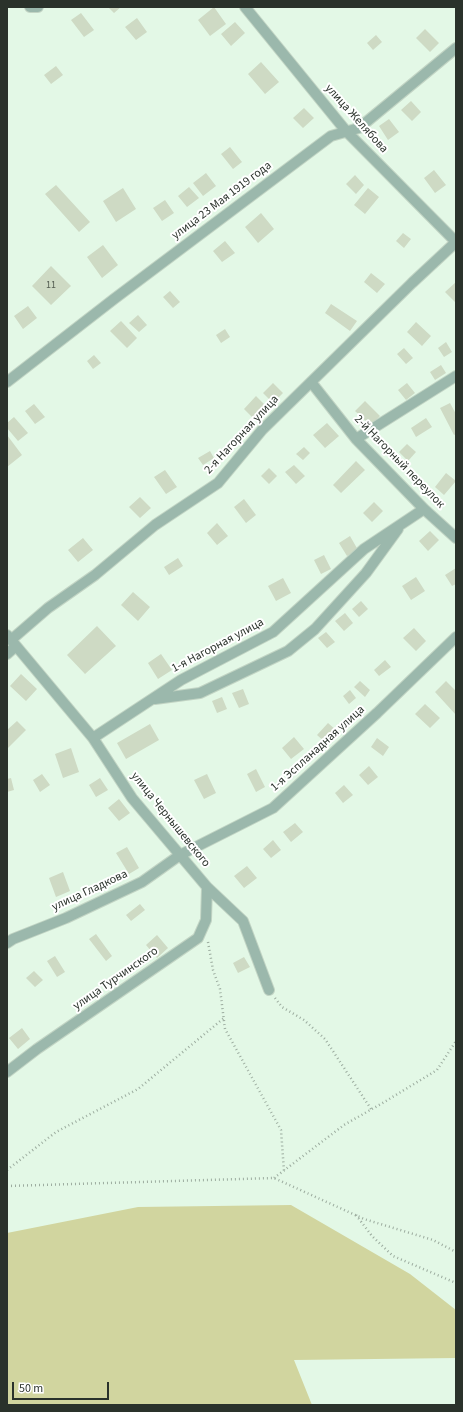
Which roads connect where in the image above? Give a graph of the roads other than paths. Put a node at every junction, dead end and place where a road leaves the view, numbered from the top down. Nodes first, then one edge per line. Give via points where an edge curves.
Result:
1 (30, 7) edge
2 (38, 7) edge
3 (245, 7) edge
4 (456, 48) edge
5 (346, 131) junction
6 (456, 242) edge
7 (456, 376) edge
8 (7, 382) edge
9 (311, 382) junction
10 (356, 439) junction
11 (424, 509) junction
12 (402, 524) junction
13 (456, 538) edge
14 (456, 637) edge
15 (11, 640) edge
16 (7, 654) edge
17 (151, 700) junction
18 (93, 738) junction
19 (180, 855) junction
20 (207, 887) junction
21 (7, 943) edge
22 (269, 990) road end
23 (7, 1072) edge

1 - 2 street
3 - 5 street, улица Желябова
4 - 5 street, улица 23 Мая 1919 года via 359,128
5 - 6 street, улица Желябова
5 - 8 street, улица 23 Мая 1919 года via 331,136
6 - 9 street, 2-я Нагорная улица
7 - 10 street
9 - 10 street, 2-й Нагорный переулок
9 - 15 street, 2-я Нагорная улица via 262,430 218,483 155,525
10 - 11 street, 2-й Нагорный переулок
11 - 12 street, 1-я Нагорная улица
11 - 13 street, 2-й Нагорный переулок
12 - 17 street, 1-я Нагорная улица via 364,549 273,632 181,680
12 - 17 street via 366,573 315,629 288,651 200,693
14 - 19 street, 1-я Эспланадная улица via 273,808
15 - 16 street, 2-я Нагорная улица
15 - 18 street, улица Чернышевского
17 - 18 street, 1-я Нагорная улица
18 - 19 street, улица Чернышевского via 132,798
19 - 20 street, улица Чернышевского
19 - 21 street, улица Гладкова via 142,882
20 - 22 street, улица Чернышевского via 243,921
20 - 23 street, улица Турчинского via 206,920 198,938

